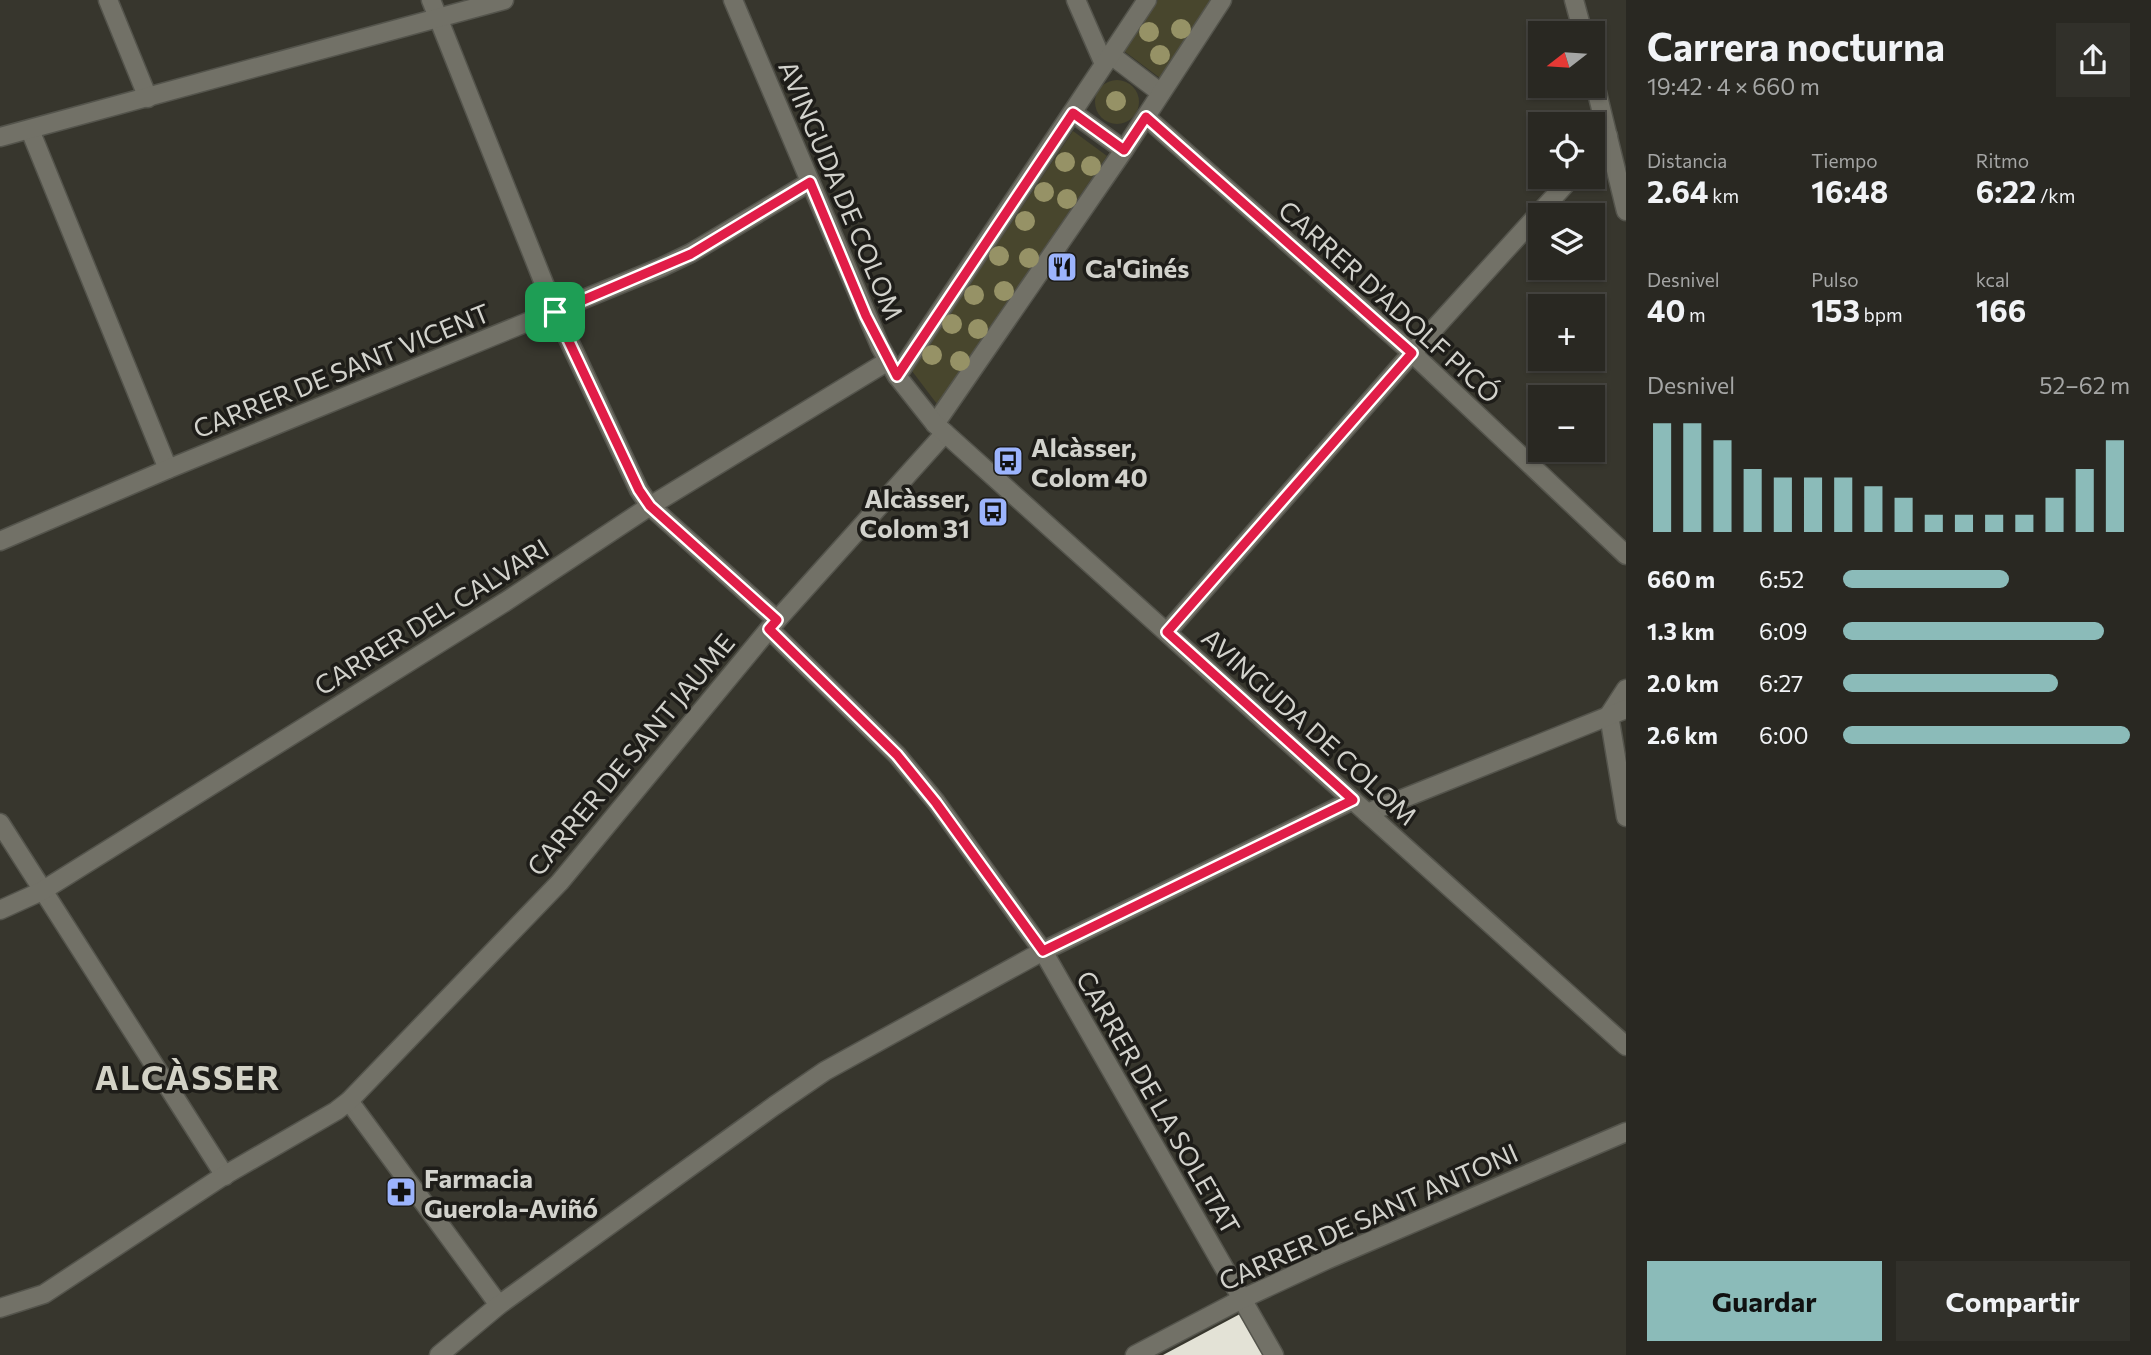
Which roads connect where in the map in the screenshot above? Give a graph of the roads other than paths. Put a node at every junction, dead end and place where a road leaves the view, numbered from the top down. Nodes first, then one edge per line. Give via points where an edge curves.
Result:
1 (108, 0) edge
2 (431, 0) edge
3 (504, 0) edge
4 (733, 0) edge
5 (1076, 0) edge
6 (1147, 0) edge
7 (1222, 0) edge
8 (1574, 0) edge
9 (438, 18) junction
10 (1580, 21) edge
11 (1107, 59) junction
12 (1161, 93) junction
13 (148, 98) junction
14 (1598, 98) edge
15 (1073, 113) junction
16 (1146, 117) junction
17 (30, 130) junction
18 (1608, 136) junction
19 (0, 138) edge
20 (1605, 139) edge
21 (1124, 150) junction
22 (810, 182) junction
23 (1561, 189) edge
24 (1626, 211) edge
25 (555, 312) junction
26 (1412, 353) junction
27 (893, 369) junction
28 (940, 428) junction
29 (168, 469) junction
30 (650, 506) junction
31 (0, 541) edge
32 (1626, 555) edge
33 (773, 624) junction
34 (1167, 632) junction
35 (1626, 689) edge
36 (1626, 709) edge
37 (1609, 715) junction
38 (1353, 800) junction
39 (1367, 813) junction
40 (1626, 817) edge
41 (0, 823) edge
42 (42, 891) junction
43 (0, 910) edge
44 (1043, 951) junction
45 (1626, 1046) edge
46 (349, 1101) junction
47 (1626, 1132) edge
48 (225, 1176) junction
49 (1242, 1298) junction
50 (499, 1305) junction
51 (0, 1308) edge
52 (439, 1355) edge
53 (1135, 1355) edge
54 (1274, 1355) edge

1 - 13 street
2 - 9 street, CARRER DE LA SOLETAT
3 - 9 street
4 - 22 street, AVINGUDA DE COLOM
5 - 11 street
6 - 11 street
7 - 12 street, CARRER DE SANT JAUME
8 - 10 street
9 - 13 street
9 - 25 street, CARRER DE LA SOLETAT
11 - 12 street
11 - 15 street
12 - 16 street, CARRER DE SANT JAUME
13 - 17 street
14 - 18 street
15 - 21 street
15 - 27 street
16 - 21 street, CARRER DE SANT JAUME
16 - 26 street, CARRER D'ADOLF PICÓ
17 - 19 street
17 - 29 street
18 - 20 street
18 - 24 street
21 - 28 street, CARRER DE SANT JAUME
22 - 25 street, CARRER DE SANT VICENT via 691,254
22 - 27 street, AVINGUDA DE COLOM
23 - 26 street
25 - 29 street, CARRER DE SANT VICENT
25 - 30 street, CARRER DE LA SOLETAT
26 - 32 street, CARRER D'ADOLF PICÓ
26 - 34 street
27 - 28 street, AVINGUDA DE COLOM
27 - 30 street, CARRER DEL CALVARI
28 - 33 street, CARRER DE SANT JAUME
28 - 34 street, AVINGUDA DE COLOM
29 - 31 street, CARRER DE SANT VICENT
30 - 33 street, CARRER DE LA SOLETAT
30 - 42 street, CARRER DEL CALVARI via 505,603
33 - 44 street, CARRER DE LA SOLETAT via 897,755
33 - 46 street, CARRER DE SANT JAUME via 560,882
34 - 38 street, AVINGUDA DE COLOM
35 - 37 street
36 - 37 street
37 - 39 street
37 - 40 street
38 - 39 street, AVINGUDA DE COLOM
38 - 44 street
39 - 45 street, AVINGUDA DE COLOM
41 - 42 street
42 - 43 street, CARRER DEL CALVARI
42 - 48 street
44 - 49 street, CARRER DE LA SOLETAT
44 - 50 street via 825,1072
46 - 48 street, CARRER DE SANT JAUME
46 - 50 street
47 - 49 street, CARRER DE SANT ANTONI
48 - 51 street, CARRER DE SANT JAUME via 44,1294
49 - 53 street, CARRER DE SANT ANTONI
49 - 54 street, CARRER DE LA SOLETAT
50 - 52 street

